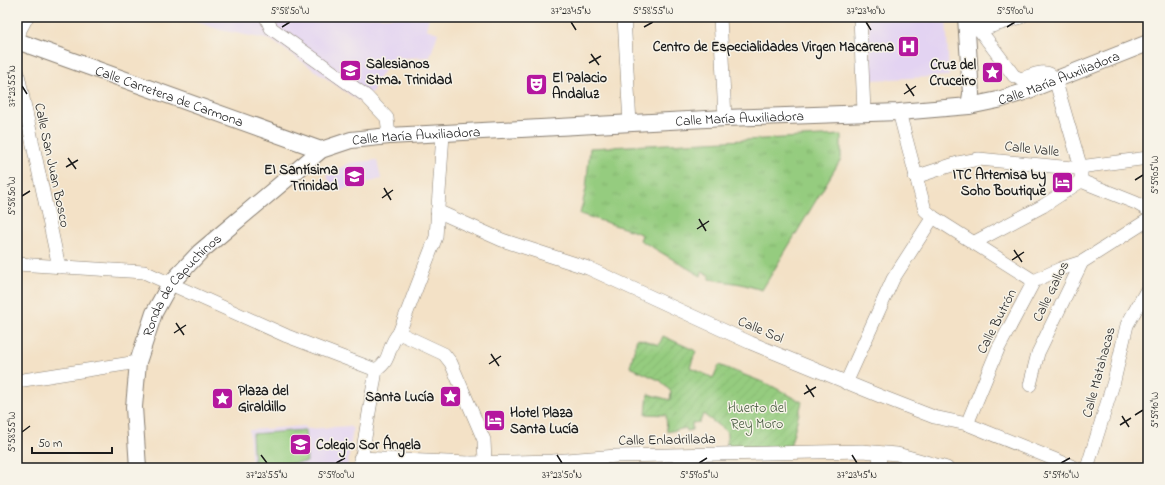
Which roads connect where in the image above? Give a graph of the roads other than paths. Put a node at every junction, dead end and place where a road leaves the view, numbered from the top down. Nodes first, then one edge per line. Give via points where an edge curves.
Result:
1 (27, 17) edge
2 (266, 17) edge
3 (624, 17) edge
4 (720, 17) edge
5 (860, 17) edge
6 (966, 17) edge
7 (970, 17) edge
8 (1021, 17) edge
9 (979, 30) junction
10 (17, 43) edge
11 (1148, 43) edge
12 (17, 70) edge
13 (1048, 76) junction
14 (1023, 85) junction
15 (970, 100) junction
16 (864, 112) junction
17 (899, 112) junction
18 (725, 118) junction
19 (630, 124) junction
20 (443, 134) junction
21 (389, 136) junction
22 (315, 148) junction
23 (1148, 158) edge
24 (1081, 168) junction
25 (915, 177) junction
26 (1081, 181) junction
27 (1148, 210) edge
28 (437, 211) junction
29 (934, 217) junction
30 (1148, 220) edge
31 (973, 243) junction
32 (1082, 262) junction
33 (17, 264) edge
34 (58, 266) junction
35 (1034, 281) junction
36 (170, 284) junction
37 (1148, 288) edge
38 (399, 333) junction
39 (138, 362) junction
40 (376, 370) junction
41 (17, 381) edge
42 (846, 383) junction
43 (1030, 385) dead end
44 (967, 424) junction
45 (880, 453) junction
46 (485, 462) junction
47 (360, 463) edge
48 (506, 465) edge
49 (469, 466) edge
50 (138, 468) edge
51 (879, 468) edge
52 (947, 468) edge
53 (1076, 468) edge
54 (1087, 468) edge

1 - 10 street
2 - 21 street via 271,28 366,96 387,118
3 - 19 street
4 - 18 street
5 - 16 street
6 - 15 main road
7 - 9 street
8 - 9 street
9 - 14 street
10 - 22 main road, Calle Carretera de Carmona
11 - 13 main road, Calle María Auxiliadora
12 - 34 street, Calle San Juan Bosco
13 - 14 main road, Calle María Auxiliadora
13 - 24 street
14 - 15 main road, Calle María Auxiliadora via 998,100
15 - 17 main road, Calle María Auxiliadora
16 - 17 main road, Calle María Auxiliadora
16 - 18 main road, Calle María Auxiliadora
17 - 25 street
18 - 19 main road, Calle María Auxiliadora
19 - 20 main road, Calle María Auxiliadora
20 - 21 main road, Calle María Auxiliadora
20 - 28 street
21 - 22 main road, Calle María Auxiliadora via 351,140
22 - 36 main road, Ronda de Capuchinos via 200,252
23 - 24 street, Calle Valle
24 - 25 street, Calle Valle via 979,159 958,162
24 - 26 street
25 - 29 street via 925,210
26 - 27 street
26 - 31 street via 1044,206
28 - 38 street via 436,237
28 - 42 street, Calle Sol via 502,240 588,268
29 - 31 street
29 - 42 street via 893,279
30 - 32 street, Calle Gallos
31 - 35 street
32 - 35 street, Calle Butrón
32 - 43 street, Calle Gallos via 1038,353
33 - 34 street
34 - 36 street via 144,272
35 - 44 street, Calle Butrón via 998,349
36 - 39 main road, Ronda de Capuchinos via 154,313
36 - 40 street via 287,336
37 - 54 street, Calle Matahacas via 1127,325 1114,380
38 - 40 street via 392,342 385,364
38 - 46 street via 444,354 451,363 484,440
39 - 41 street
39 - 50 main road, Ronda de Capuchinos via 134,407
40 - 47 street
42 - 44 street, Calle Sol via 934,417
44 - 53 street, Calle Sol
45 - 48 street, Calle Enladrillada via 862,450 617,456
45 - 51 street
45 - 52 street, Calle Enladrillada via 897,454
46 - 48 street, Calle Enladrillada
46 - 49 street, Calle Enladrillada
47 - 49 street

